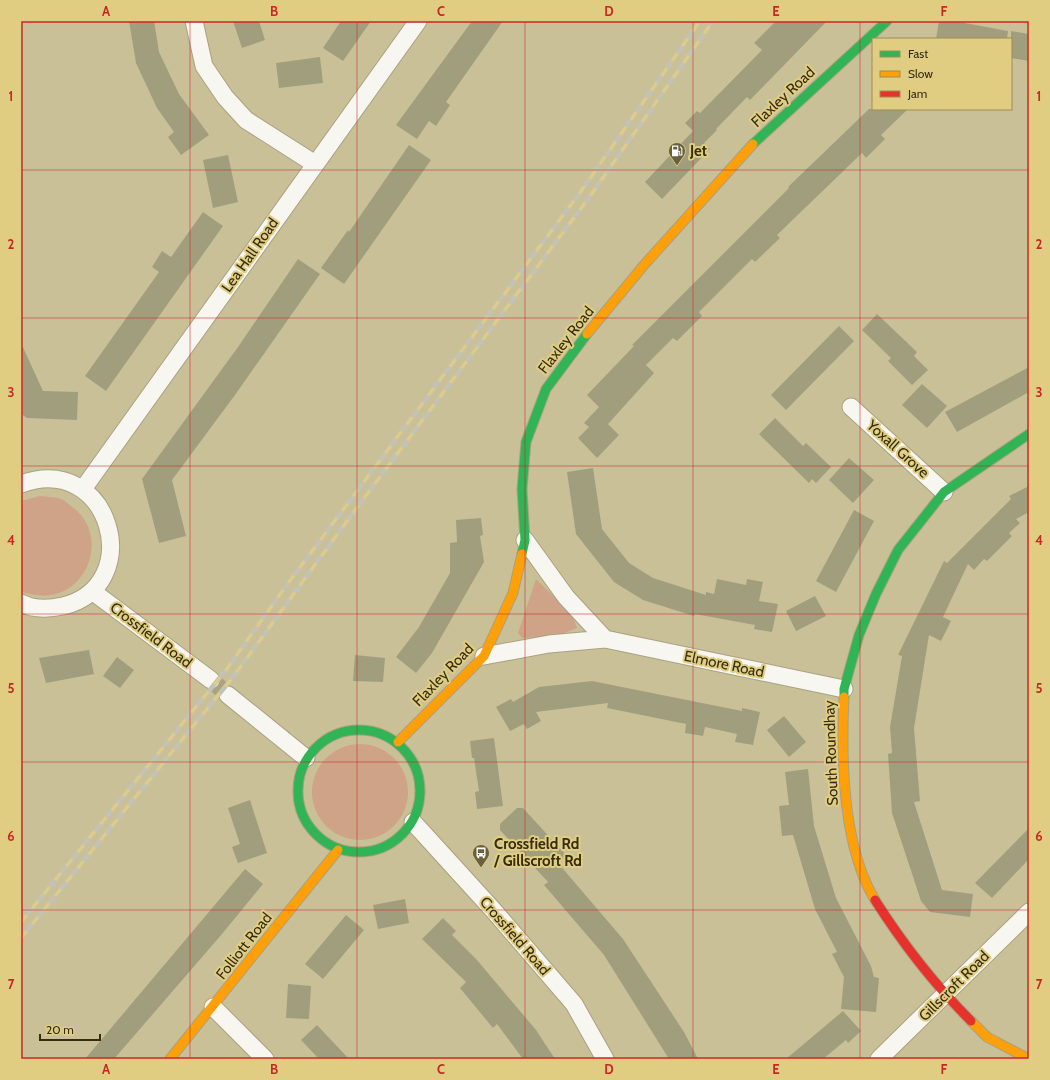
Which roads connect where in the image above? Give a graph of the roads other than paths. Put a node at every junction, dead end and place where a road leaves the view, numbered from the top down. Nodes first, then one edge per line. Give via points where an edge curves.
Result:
1 (194, 21) edge
2 (418, 21) edge
3 (886, 21) edge
4 (315, 164) junction
5 (851, 407) dead end
6 (1029, 434) edge
7 (21, 484) edge
8 (83, 489) junction
9 (944, 492) junction
10 (525, 540) junction
11 (92, 590) junction
12 (21, 603) edge
13 (605, 639) junction
14 (484, 656) junction
15 (210, 680) tunnel mouth
16 (844, 689) junction
17 (228, 695) tunnel mouth
18 (398, 742) junction
19 (306, 758) junction
20 (412, 822) junction
21 (338, 850) junction
22 (1029, 912) edge
23 (945, 995) junction
24 (213, 1007) junction
25 (170, 1059) edge
26 (265, 1059) edge
27 (605, 1059) edge
28 (879, 1059) edge
29 (1029, 1059) edge

1 - 4 street via 204,66 225,97 246,120
2 - 4 street, Lea Hall Road
3 - 10 street, Flaxley Road via 757,140 644,264 580,342 546,389 526,442 522,489
4 - 8 street, Lea Hall Road
5 - 9 street, Yoxall Grove
6 - 9 street, South Roundhay
7 - 8 street via 36,478 60,479
8 - 11 street via 100,506 109,526 111,550 105,572
9 - 16 street, South Roundhay via 898,550 859,634
10 - 13 street via 566,597
10 - 14 street, Flaxley Road via 514,593
11 - 12 street via 72,604 49,609
11 - 15 street, Crossfield Road
13 - 14 street, Elmore Road via 549,644
13 - 16 street, Elmore Road
14 - 18 street, Flaxley Road
16 - 23 street, South Roundhay via 842,731 847,813 855,853 872,895 895,932
17 - 19 street
18 - 19 street via 374,730 348,729 324,739
18 - 20 street via 412,758 420,779 420,801
19 - 21 street via 298,778 298,799 304,819 317,836
20 - 21 street via 398,839 378,850
20 - 27 street, Crossfield Road via 494,911 574,1004
21 - 24 street, Folliott Road
22 - 23 street, Gillscroft Road
23 - 28 street, Gillscroft Road
23 - 29 street, South Roundhay via 987,1037
24 - 25 street, Folliott Road
24 - 26 street

